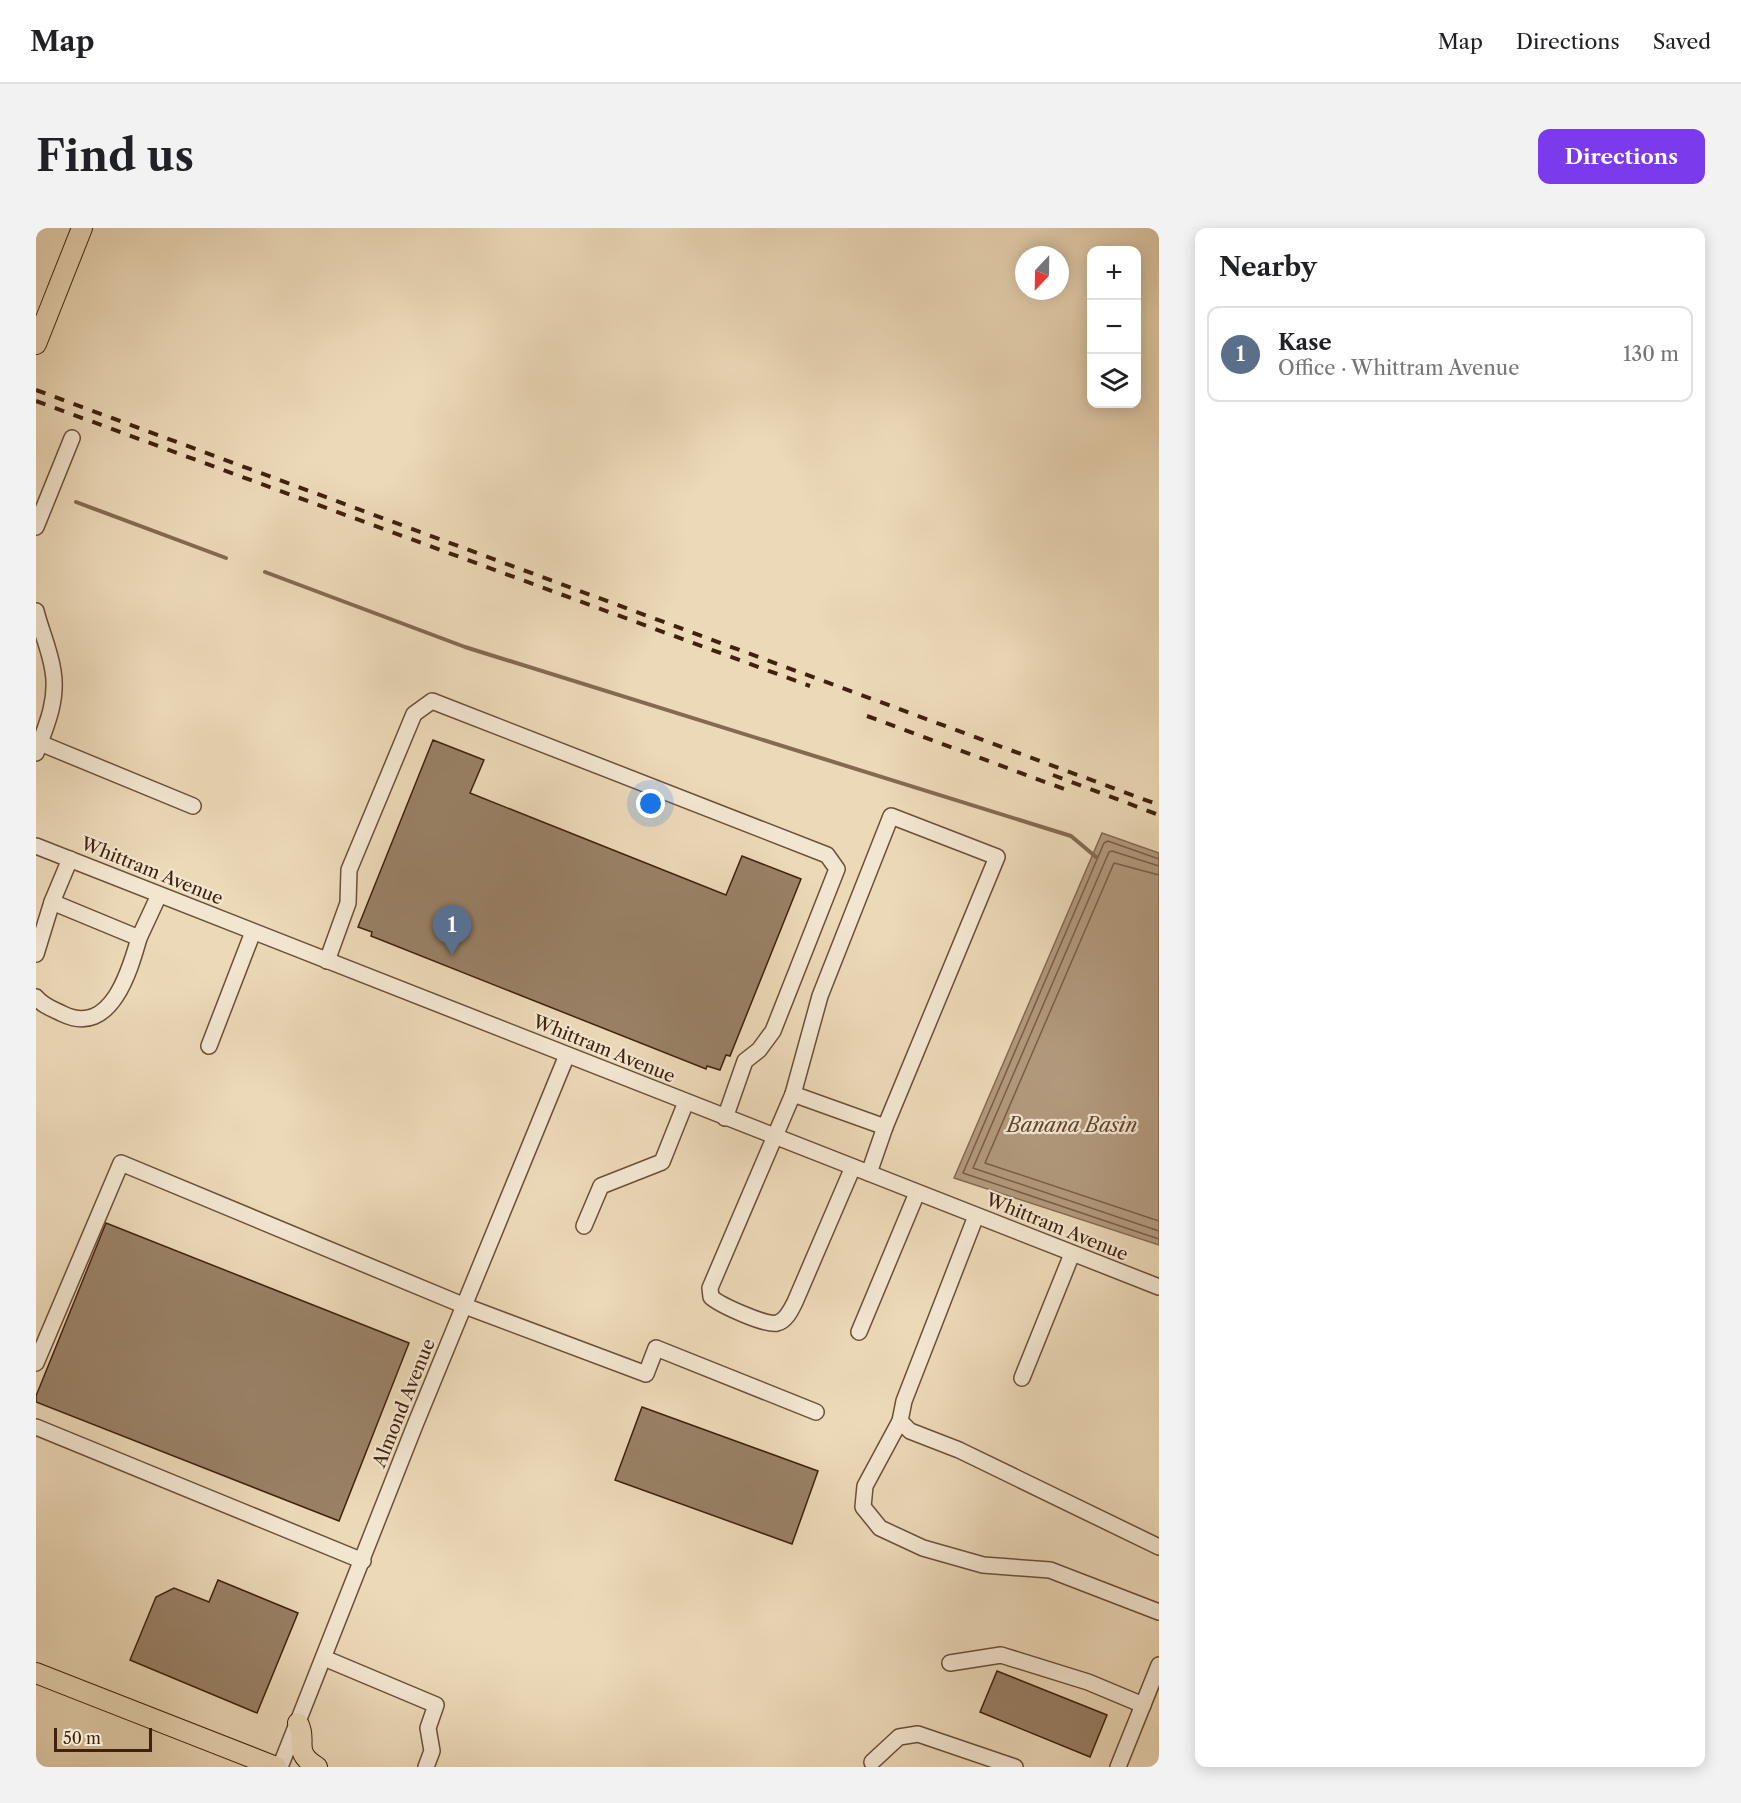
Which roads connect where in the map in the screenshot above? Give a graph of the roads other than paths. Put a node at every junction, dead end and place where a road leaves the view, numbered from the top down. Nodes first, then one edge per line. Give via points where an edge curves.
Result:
1 (82, 228) edge
2 (38, 339) edge
3 (72, 438) dead end
4 (36, 527) edge
5 (36, 612) edge
6 (38, 748) edge
7 (193, 806) dead end
8 (36, 846) edge
9 (70, 859) junction
10 (159, 895) junction
11 (52, 902) junction
12 (253, 932) junction
13 (140, 938) junction
14 (36, 954) edge
15 (327, 961) junction
16 (36, 997) edge
17 (209, 1046) dead end
18 (567, 1055) junction
19 (793, 1094) junction
20 (686, 1102) junction
21 (725, 1118) junction
22 (885, 1127) junction
23 (774, 1137) junction
24 (853, 1167) junction
25 (869, 1173) junction
26 (917, 1193) junction
27 (976, 1216) junction
28 (584, 1226) dead end
29 (1072, 1254) junction
30 (1159, 1287) edge
31 (465, 1306) junction
32 (859, 1332) dead end
33 (36, 1364) edge
34 (1022, 1378) dead end
35 (816, 1412) dead end
36 (900, 1421) junction
37 (36, 1427) edge
38 (1159, 1547) edge
39 (363, 1561) junction
40 (1159, 1612) edge
41 (324, 1658) junction
42 (950, 1663) dead end
43 (1159, 1665) edge
44 (36, 1673) edge
45 (1143, 1705) junction
46 (298, 1723) junction
47 (872, 1762) dead end
48 (276, 1767) edge
49 (280, 1767) edge
50 (317, 1767) edge
51 (426, 1767) edge
52 (1015, 1767) edge
53 (1118, 1767) edge

1 - 2 main road
3 - 4 street
5 - 6 street via 54,672 50,716
6 - 7 street
8 - 9 street, Whittram Avenue
9 - 10 street, Whittram Avenue
9 - 11 street
10 - 12 street, Whittram Avenue
10 - 13 street
11 - 13 street
11 - 14 street
12 - 15 street, Whittram Avenue
12 - 17 street
13 - 16 street via 115,1001 102,1012 72,1018 42,1004
15 - 18 street, Whittram Avenue
15 - 21 street via 348,903 349,870 414,714 432,701 827,855 837,869 773,1031 745,1061
18 - 20 street, Whittram Avenue
18 - 31 street, Almond Avenue
19 - 22 street
19 - 22 street via 820,996 891,816 997,857
19 - 23 street
20 - 21 street, Whittram Avenue
20 - 28 street via 662,1162 601,1186
21 - 23 street, Whittram Avenue
22 - 25 street
23 - 24 street, Whittram Avenue
23 - 24 street via 710,1292 716,1301 754,1317 778,1323 789,1313
24 - 25 street, Whittram Avenue
25 - 26 street, Whittram Avenue
26 - 27 street, Whittram Avenue
26 - 32 street
27 - 29 street, Whittram Avenue
27 - 36 street via 904,1401
29 - 30 street, Whittram Avenue
29 - 34 street
31 - 33 street via 121,1163
31 - 35 street via 646,1374 656,1348
31 - 39 street, Almond Avenue
36 - 38 street via 910,1431 958,1450
36 - 40 street via 865,1486 863,1507 880,1528 923,1548 983,1565 1050,1570
37 - 39 street
39 - 41 street, Almond Avenue
41 - 46 street, Almond Avenue
41 - 51 street via 436,1705 428,1728 432,1751
42 - 45 street via 1001,1655 1088,1682
43 - 45 street
44 - 48 main road
45 - 53 street
46 - 49 street, Almond Avenue
46 - 50 main road via 300,1748
47 - 52 street via 898,1737 918,1734

